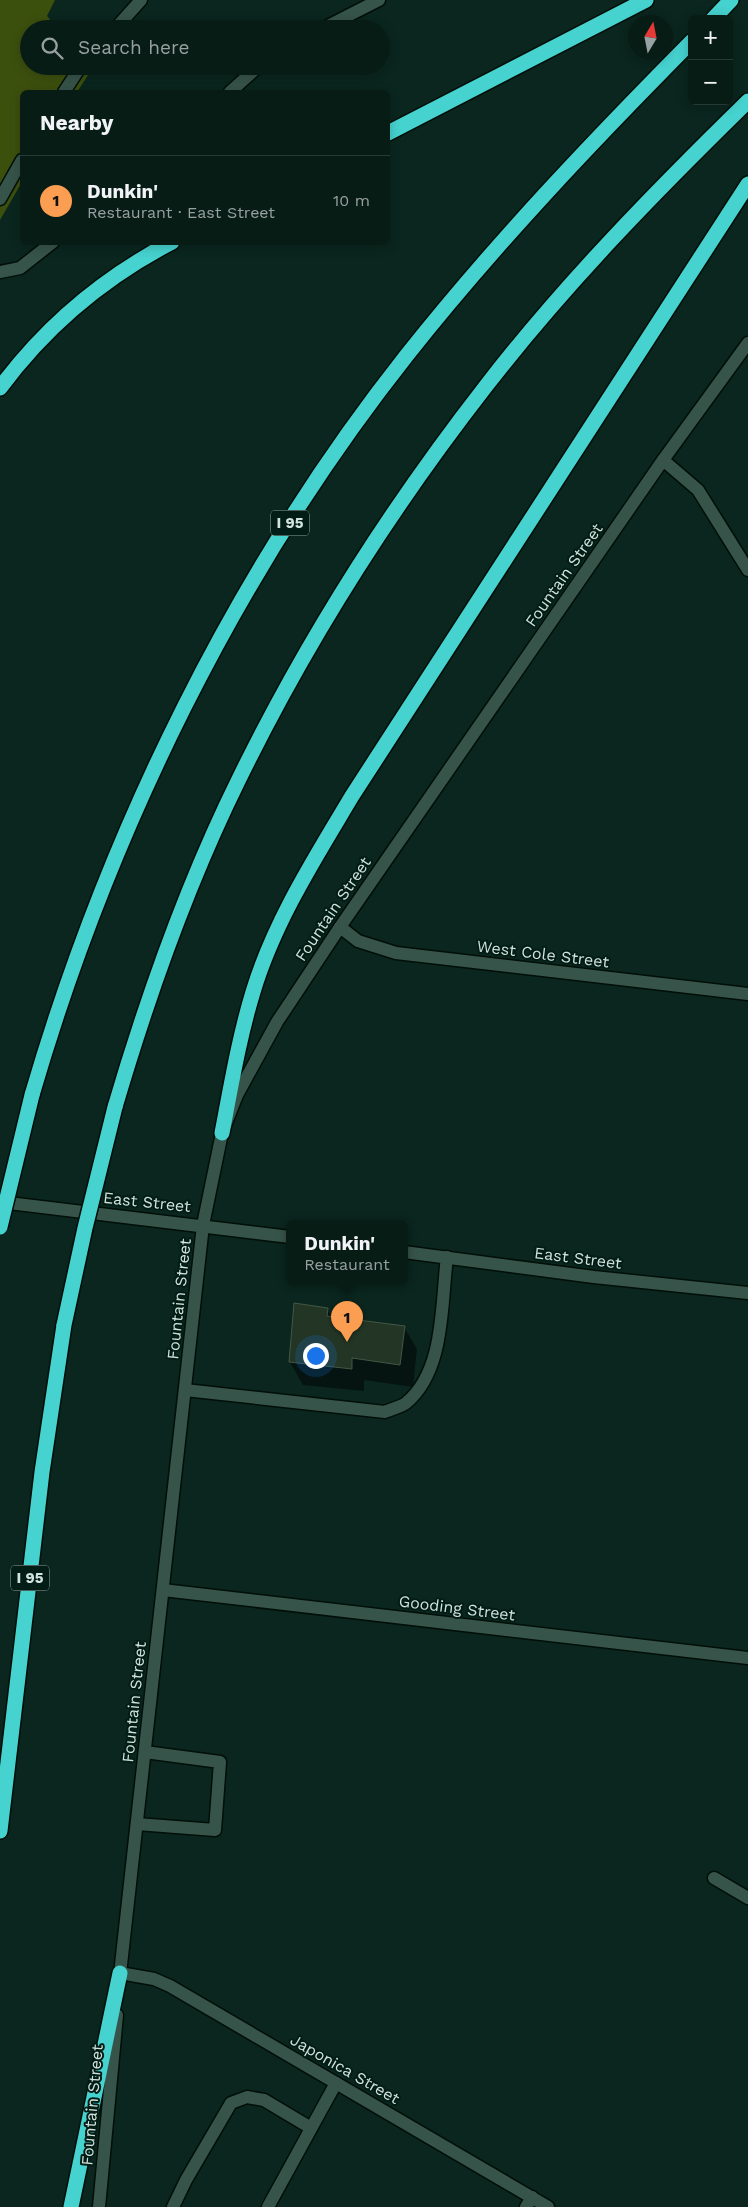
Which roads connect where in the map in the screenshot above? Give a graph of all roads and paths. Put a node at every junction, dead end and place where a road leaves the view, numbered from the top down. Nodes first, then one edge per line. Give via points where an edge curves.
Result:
1 (141, 0) edge
2 (379, 0) edge
3 (646, 0) edge
4 (732, 0) edge
5 (717, 15) edge
6 (123, 20) edge
7 (340, 20) edge
8 (688, 45) edge
9 (75, 75) edge
10 (249, 75) edge
11 (65, 90) edge
12 (232, 90) edge
13 (748, 101) edge
14 (390, 132) edge
15 (20, 164) edge
16 (748, 184) edge
17 (0, 199) edge
18 (49, 245) edge
19 (167, 245) edge
20 (0, 272) edge
21 (748, 343) edge
22 (0, 388) edge
23 (664, 460) junction
24 (746, 562) edge
25 (340, 927) junction
26 (748, 994) edge
27 (222, 1134) junction
28 (0, 1202) edge
29 (203, 1225) junction
30 (0, 1227) edge
31 (286, 1236) edge
32 (408, 1252) edge
33 (447, 1257) junction
34 (748, 1294) edge
35 (185, 1390) junction
36 (163, 1590) junction
37 (748, 1658) edge
38 (145, 1752) junction
39 (137, 1824) junction
40 (0, 1831) edge
41 (714, 1878) dead end
42 (748, 1898) edge
43 (120, 1974) junction
44 (336, 2083) junction
45 (311, 2128) junction
46 (529, 2202) edge
47 (71, 2207) edge
48 (99, 2207) edge
49 (173, 2207) edge
50 (268, 2207) edge
51 (548, 2207) edge

1 - 6 street
2 - 7 street
3 - 14 highway
4 - 5 highway
8 - 30 highway, I 95, bridge via 553,187 443,310 366,411 270,554 212,655 133,816 88,924 32,1096
9 - 11 street
10 - 12 street
13 - 40 highway, I 95, bridge via 622,231 524,340 446,440 352,576 292,677 238,781 190,888 150,997 115,1107 64,1325 41,1482
15 - 17 street
16 - 27 highway via 357,788 301,883 253,991
18 - 20 street via 20,268
19 - 22 highway via 74,306 39,340
21 - 23 street, Fountain Street
23 - 24 street via 698,490
23 - 25 street, Fountain Street
25 - 26 street, West Cole Street via 358,941 396,953
25 - 27 street, Fountain Street via 255,1060
27 - 29 street, Fountain Street
28 - 29 street, East Street
29 - 31 street, East Street
29 - 35 street, Fountain Street
32 - 33 street, East Street
33 - 34 street, East Street
33 - 35 street via 436,1351 427,1379 405,1404 385,1412
35 - 36 street, Fountain Street
36 - 37 street, Gooding Street
36 - 38 street, Fountain Street
38 - 39 street, Fountain Street
38 - 39 street via 220,1762 215,1830
39 - 43 street, Fountain Street
41 - 42 street
43 - 44 street, Japonica Street via 154,1979 170,1986
43 - 47 highway
43 - 48 street, Fountain Street
44 - 45 street
44 - 46 street, Japonica Street
45 - 49 street via 264,2100 247,2097 231,2103
45 - 50 street
46 - 51 street, Japonica Street

